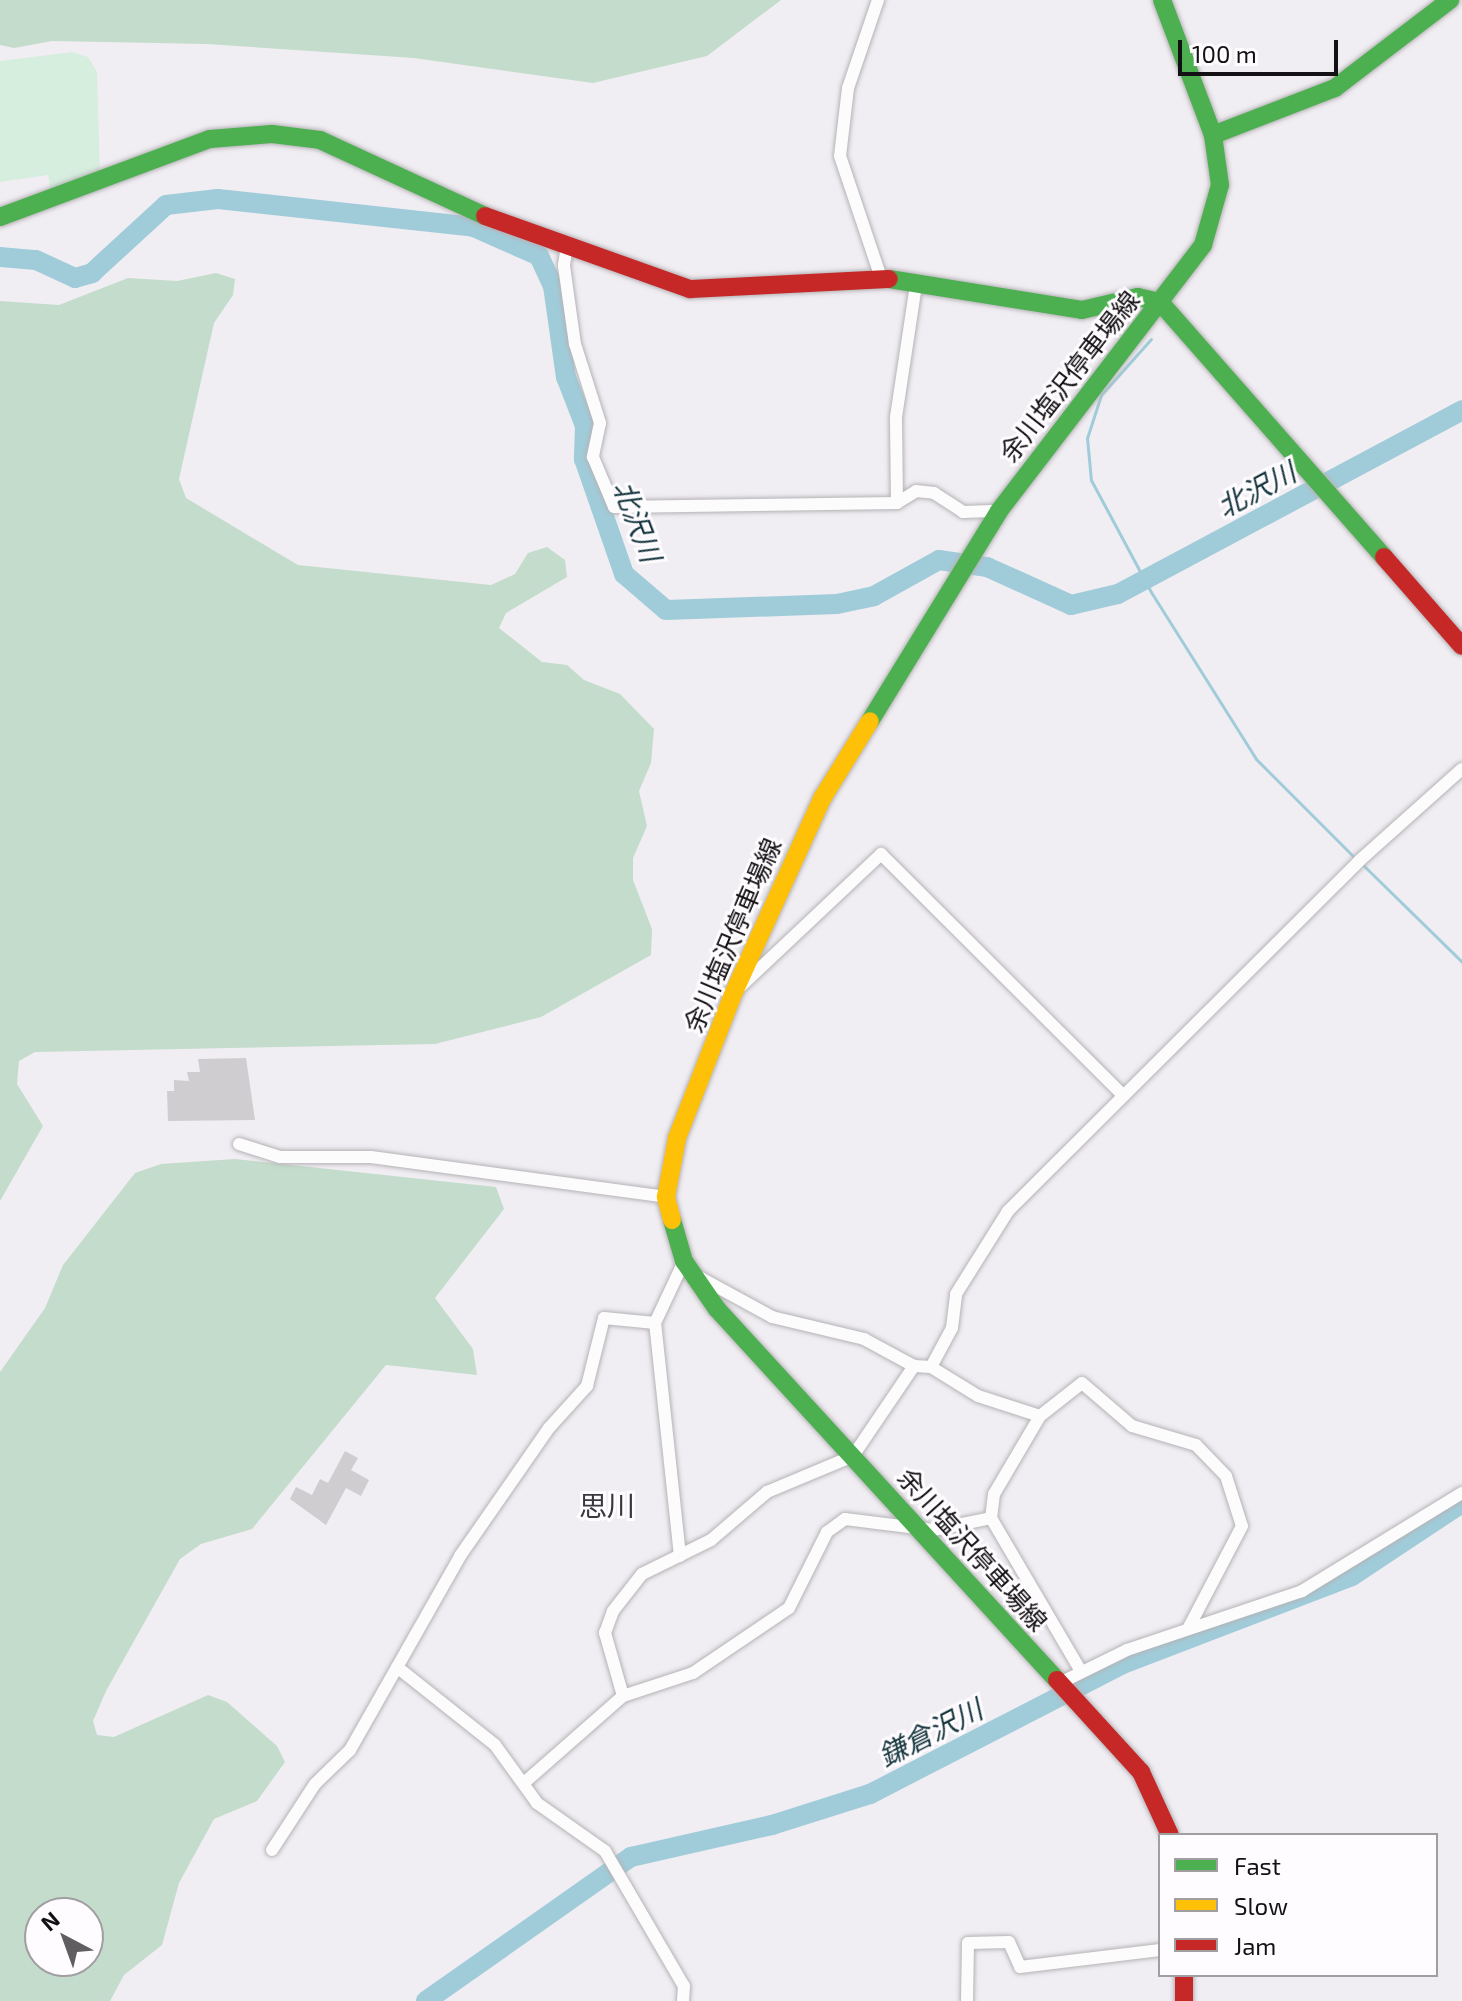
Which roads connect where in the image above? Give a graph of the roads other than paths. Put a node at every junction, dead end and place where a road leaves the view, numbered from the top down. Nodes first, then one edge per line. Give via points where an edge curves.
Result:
1 (878, 0) edge
2 (1162, 0) edge
3 (1450, 0) edge
4 (1213, 135) junction
5 (0, 217) edge
6 (567, 246) junction
7 (881, 278) junction
8 (916, 285) junction
9 (1160, 302) junction
10 (897, 503) junction
11 (999, 511) junction
12 (1462, 646) edge
13 (1462, 769) edge
14 (734, 992) junction
15 (1123, 1095) junction
16 (239, 1144) dead end
17 (666, 1197) junction
18 (688, 1268) junction
19 (655, 1323) junction
20 (914, 1366) junction
21 (931, 1367) junction
22 (1040, 1416) junction
23 (853, 1456) junction
24 (1462, 1493) edge
25 (991, 1518) junction
26 (918, 1526) junction
27 (680, 1556) junction
28 (1189, 1627) junction
29 (397, 1667) junction
30 (1080, 1670) junction
31 (1060, 1683) junction
32 (623, 1696) junction
33 (525, 1782) junction
34 (1169, 1833) edge
35 (272, 1850) dead end
36 (1158, 1950) edge
37 (1184, 1977) edge
38 (683, 2001) edge
39 (967, 2001) edge
40 (1184, 2001) edge

1 - 7 street via 848,88 840,156
2 - 4 main road, 余川塩沢停車場線
3 - 4 main road via 1335,88
4 - 9 main road, 余川塩沢停車場線 via 1220,185 1203,245
5 - 6 main road via 210,139 272,134 320,140 433,197
6 - 7 main road via 690,289
6 - 10 street via 564,266 575,344 600,423 593,457 614,507
7 - 8 main road
8 - 9 main road via 1082,310 1138,297
8 - 10 street via 896,417
9 - 11 main road, 余川塩沢停車場線
9 - 12 main road
10 - 11 street via 916,491 934,493 963,512
11 - 14 main road, 余川塩沢停車場線 via 803,833
13 - 15 street via 1359,861
14 - 15 street via 881,854
14 - 17 main road, 余川塩沢停車場線 via 677,1138
15 - 21 street via 1008,1211 956,1294 952,1328
16 - 17 street via 280,1157 371,1157
17 - 18 main road, 余川塩沢停車場線
18 - 19 street
18 - 20 street via 772,1317 864,1339
18 - 23 main road, 余川塩沢停車場線 via 717,1309
19 - 27 street
19 - 29 street via 604,1318 587,1386 549,1428 460,1556
20 - 21 street
20 - 23 street
21 - 22 street via 978,1396
22 - 25 street via 994,1494
22 - 28 street via 1082,1383 1132,1426 1196,1445 1226,1476 1242,1526
23 - 26 main road, 余川塩沢停車場線
23 - 27 street via 767,1492 711,1540
24 - 28 street via 1334,1575 1257,1609
25 - 26 street via 933,1530
25 - 30 street
26 - 31 main road, 余川塩沢停車場線
26 - 32 street via 845,1519 827,1532 789,1608 693,1673
27 - 32 street via 642,1574 613,1611 605,1633
28 - 30 street
29 - 33 street via 495,1745
29 - 35 street via 350,1750 315,1784
30 - 31 street
31 - 34 main road, 余川塩沢停車場線 via 1141,1772
32 - 33 street
33 - 38 street via 537,1803 605,1851 684,1986
36 - 39 street via 1020,1967 1009,1942 968,1943
37 - 40 main road

